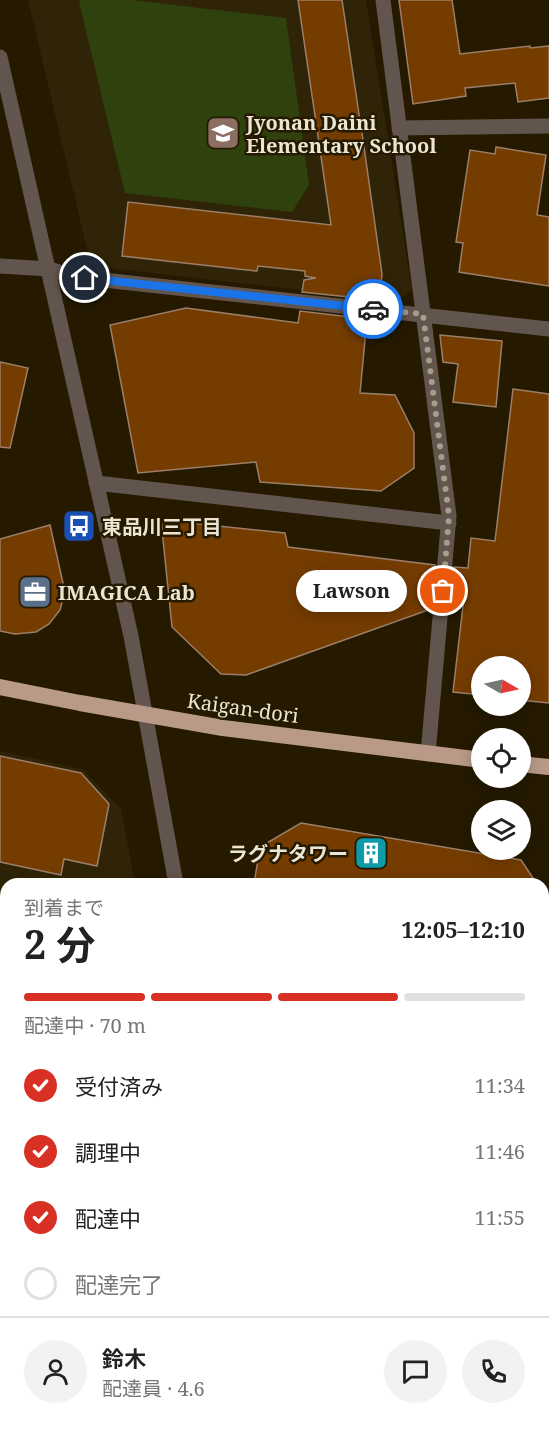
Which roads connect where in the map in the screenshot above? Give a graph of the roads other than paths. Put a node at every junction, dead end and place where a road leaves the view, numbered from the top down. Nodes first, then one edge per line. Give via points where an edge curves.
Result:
1 (383, 0) edge
2 (0, 57) edge
3 (549, 126) edge
4 (399, 128) junction
5 (0, 266) edge
6 (49, 269) junction
7 (423, 314) junction
8 (549, 329) edge
9 (96, 483) junction
10 (449, 524) junction
11 (0, 687) edge
12 (145, 715) junction
13 (428, 754) junction
14 (471, 759) edge
15 (531, 765) edge
16 (549, 767) edge
17 (175, 878) edge

1 - 4 street
2 - 6 street
3 - 4 street
4 - 7 street
5 - 6 street
6 - 7 street via 76,277
6 - 9 street
7 - 8 street
7 - 10 street
9 - 10 street
9 - 12 street
10 - 13 street
11 - 12 highway, Kaigan-dori
12 - 13 highway, Kaigan-dori
12 - 17 street
13 - 14 highway, Kaigan-dori
15 - 16 highway

